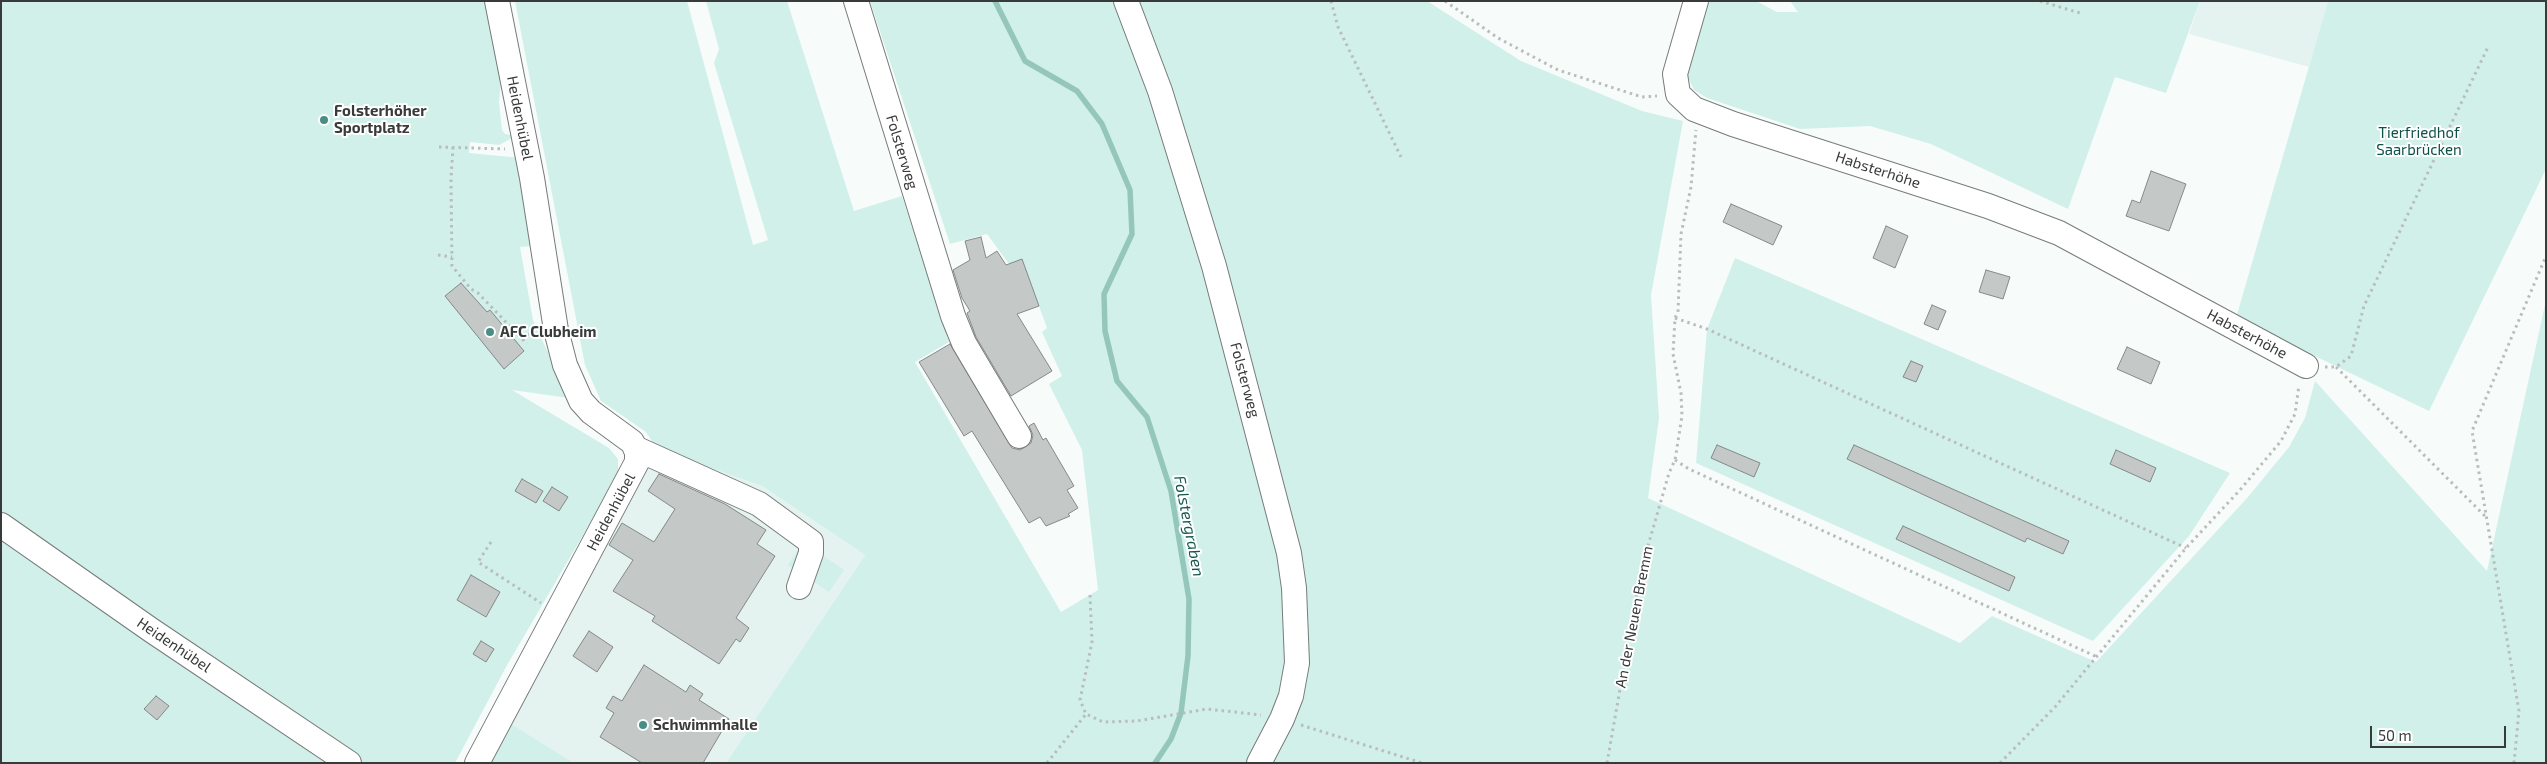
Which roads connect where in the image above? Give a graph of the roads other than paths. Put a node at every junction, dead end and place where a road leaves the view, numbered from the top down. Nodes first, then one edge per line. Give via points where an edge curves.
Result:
1 (498, 1) edge
2 (856, 1) edge
3 (1126, 1) edge
4 (1696, 1) edge
5 (2306, 366) road end
6 (1020, 436) dead end
7 (635, 448) junction
8 (1, 525) edge
9 (799, 587) dead end
10 (349, 763) edge
11 (477, 763) edge
12 (1259, 763) edge

1 - 7 street, Heidenhübel via 556,330 565,365 581,401 632,442
2 - 6 street, Folsterweg via 959,330
3 - 12 street, Folsterweg via 1166,108 1214,266 1287,543 1294,588 1297,663 1291,696
4 - 5 street, Habsterhöhe via 1674,74 1686,102 1733,124 1988,206 2059,233
7 - 9 street via 759,504 811,542 811,553
7 - 11 street, Heidenhübel via 637,462
8 - 10 street, Heidenhübel

